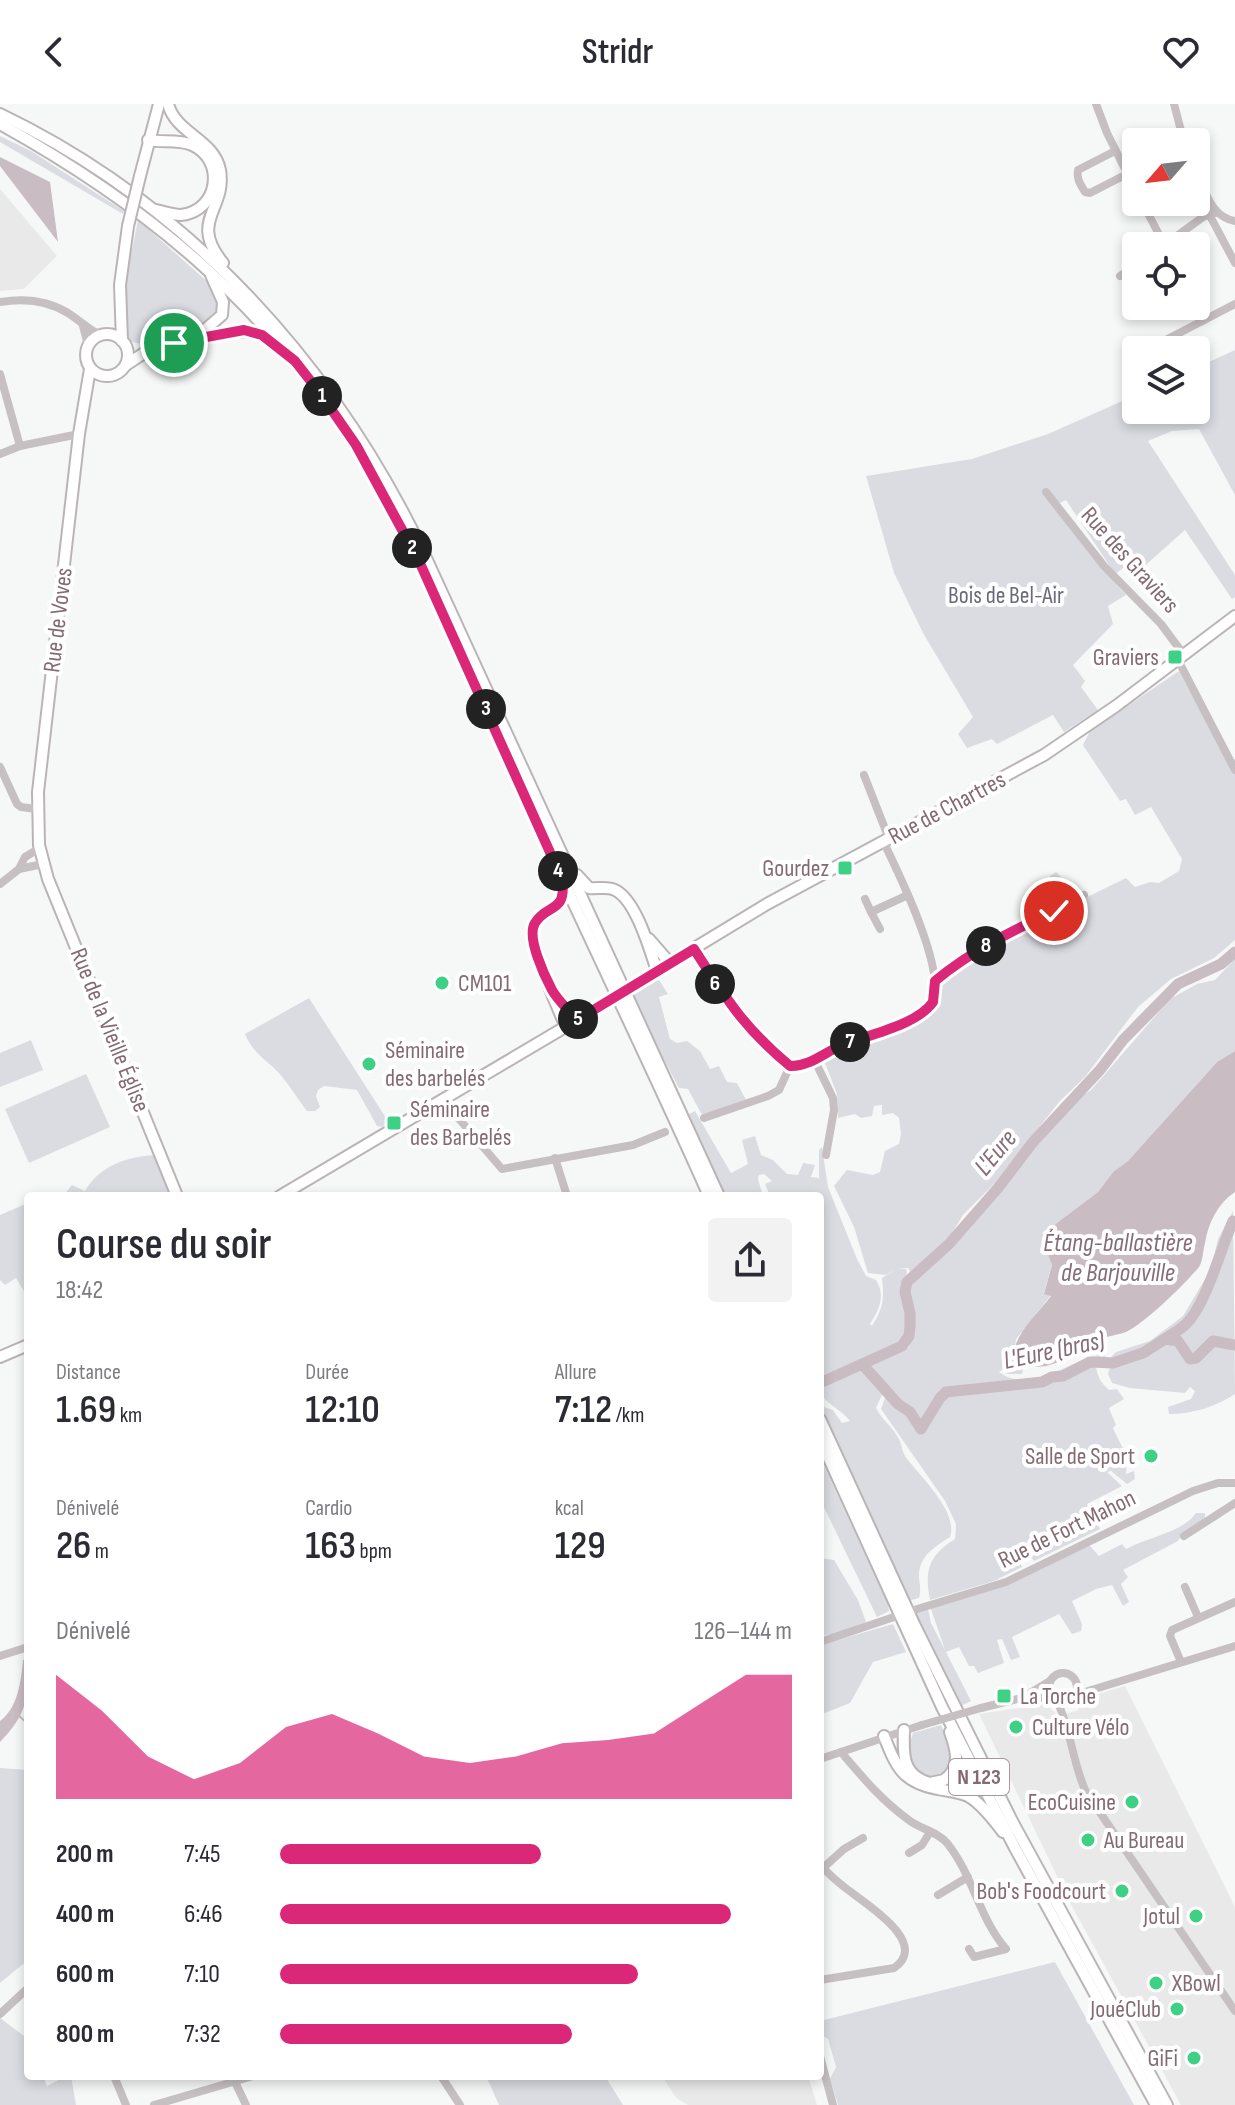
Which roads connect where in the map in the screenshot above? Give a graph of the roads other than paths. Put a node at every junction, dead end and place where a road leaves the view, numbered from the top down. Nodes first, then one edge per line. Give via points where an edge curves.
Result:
1 (159, 104) edge
2 (168, 104) edge
3 (1096, 104) edge
4 (1176, 105) edge
5 (0, 114) edge
6 (175, 121) junction
7 (0, 124) edge
8 (152, 126) junction
9 (1181, 128) edge
10 (148, 140) junction
11 (165, 142) junction
12 (1115, 151) junction
13 (143, 159) junction
14 (1122, 164) edge
15 (1122, 177) edge
16 (151, 208) junction
17 (1210, 208) edge
18 (1212, 213) junction
19 (1223, 219) junction
20 (1235, 221) edge
21 (1216, 226) junction
22 (1184, 232) edge
23 (1235, 263) edge
24 (206, 266) junction
25 (240, 284) junction
26 (0, 302) edge
27 (1235, 304) edge
28 (120, 314) junction
29 (1210, 317) edge
30 (1204, 320) edge
31 (81, 322) junction
32 (102, 335) junction
33 (1173, 336) edge
34 (195, 337) junction
35 (124, 343) junction
36 (88, 345) junction
37 (150, 349) junction
38 (295, 361) junction
39 (126, 365) junction
40 (90, 369) junction
41 (0, 374) edge
42 (103, 377) junction
43 (87, 393) junction
44 (79, 434) junction
45 (20, 446) junction
46 (0, 454) edge
47 (1046, 492) dead end
48 (1235, 616) edge
49 (1181, 657) junction
50 (0, 767) edge
51 (1235, 770) edge
52 (864, 775) dead end
53 (4, 787) edge
54 (36, 809) junction
55 (554, 835) junction
56 (886, 840) junction
57 (40, 848) junction
58 (43, 864) junction
59 (19, 869) junction
60 (562, 879) junction
61 (0, 884) edge
62 (599, 889) junction
63 (908, 895) junction
64 (1084, 895) dead end
65 (865, 899) dead end
66 (551, 911) junction
67 (871, 912) junction
68 (593, 922) junction
69 (880, 929) dead end
70 (645, 934) junction
71 (589, 940) junction
72 (694, 949) junction
73 (670, 963) junction
74 (657, 971) junction
75 (935, 981) junction
76 (553, 991) junction
77 (577, 1020) junction
78 (566, 1027) junction
79 (814, 1059) junction
80 (790, 1066) junction
81 (664, 1087) junction
82 (442, 1099) junction
83 (704, 1118) dead end
84 (665, 1132) dead end
85 (690, 1142) junction
86 (826, 1155) dead end
87 (555, 1158) junction
88 (175, 1192) edge
89 (287, 1192) edge
90 (566, 1192) edge
91 (708, 1192) edge
92 (717, 1192) edge
93 (24, 1347) edge
94 (0, 1357) edge
95 (824, 1426) edge
96 (824, 1448) edge
97 (1235, 1483) edge
98 (1235, 1503) edge
99 (1184, 1536) dead end
100 (1185, 1587) dead end
101 (1235, 1602) edge
102 (914, 1610) dead end
103 (894, 1617) dead end
104 (1198, 1617) junction
105 (824, 1641) edge
106 (1235, 1646) edge
107 (24, 1648) edge
108 (0, 1656) edge
109 (1181, 1662) junction
110 (1073, 1678) junction
111 (1052, 1680) junction
112 (1106, 1685) junction
113 (1074, 1696) junction
114 (1022, 1698) junction
115 (1055, 1698) junction
116 (942, 1707) junction
117 (1066, 1721) junction
118 (904, 1730) junction
119 (884, 1736) junction
120 (841, 1752) junction
121 (824, 1758) edge
122 (930, 1832) junction
123 (863, 1838) dead end
124 (1015, 1848) junction
125 (909, 1853) dead end
126 (824, 1864) edge
127 (824, 1868) edge
128 (968, 1877) junction
129 (938, 1895) dead end
130 (969, 1949) dead end
131 (824, 1979) edge
132 (24, 1992) edge
133 (1235, 2011) edge
134 (0, 2014) edge
135 (824, 2076) edge
136 (116, 2080) edge
137 (241, 2080) edge
138 (444, 2080) edge
139 (821, 2080) edge
140 (235, 2082) junction
141 (126, 2105) edge
142 (154, 2105) edge
143 (246, 2105) edge
144 (460, 2105) edge
145 (830, 2105) edge
146 (1156, 2105) edge
147 (1167, 2105) edge

1 - 8 main road
2 - 6 main road
3 - 12 street
4 - 9 street
5 - 16 main road via 67,150
6 - 8 main road
6 - 25 main road via 214,155 221,183 208,237 212,250
7 - 24 main road via 115,193
8 - 10 main road
8 - 11 main road
10 - 11 main road
10 - 13 main road
11 - 13 main road
11 - 16 main road via 201,150 215,181 205,204 193,212 179,215
12 - 14 street
12 - 15 street via 1078,170 1079,182 1090,193
13 - 28 main road, bridge via 128,226
16 - 25 main road
17 - 18 street
18 - 19 street
18 - 21 street
18 - 22 street
19 - 20 street
19 - 21 street
21 - 23 street
24 - 34 main road via 223,302 222,315
24 - 38 main road
25 - 55 main road via 327,387 393,490
26 - 31 street via 39,301
27 - 29 street
28 - 32 main road
28 - 35 main road
30 - 33 street
31 - 32 street
31 - 36 street
32 - 35 main road
32 - 36 main road
34 - 37 main road
34 - 38 main road via 244,330 262,335
35 - 37 main road
35 - 39 main road
36 - 40 main road
37 - 39 main road
38 - 60 main road via 356,445 419,561
39 - 42 main road via 116,375
40 - 42 main road
40 - 43 main road, Rue de Voves
41 - 45 street
42 - 43 main road
43 - 44 main road, Rue de Voves
44 - 45 street
44 - 54 main road, Rue de Voves
45 - 46 street
47 - 49 street, Rue des Graviers via 1104,566 1161,624
48 - 49 main road, Rue de Chartres
49 - 51 street, Rue des Graviers
49 - 56 main road, Rue de Chartres via 1044,755
50 - 53 street
52 - 56 street
53 - 54 street via 21,807
54 - 57 main road, Rue de Voves
55 - 62 main road via 583,884
55 - 68 main road
56 - 63 street
56 - 72 main road, Rue de Chartres
57 - 58 main road, Rue de Voves
57 - 59 street via 25,857
58 - 59 street
58 - 88 main road, Rue de la Vieille Église
59 - 61 street
60 - 66 main road via 564,894
60 - 71 main road
62 - 68 main road via 592,901
62 - 70 main road via 619,892
63 - 67 street
63 - 75 street
64 - 75 street via 992,942
65 - 67 street
66 - 71 main road via 571,913
66 - 76 main road via 536,921 532,938
67 - 69 street
68 - 81 main road
70 - 73 main road
70 - 74 main road
71 - 81 main road
72 - 73 main road, Rue de Chartres
72 - 80 street via 747,1027
73 - 74 main road, Rue de Chartres
74 - 77 main road, Rue de Chartres, bridge
75 - 79 street via 928,1008
76 - 77 main road
76 - 78 main road
77 - 78 main road, Rue de Chartres
78 - 82 main road, Rue de Chartres
79 - 80 street
79 - 86 street via 833,1098
80 - 83 street via 779,1090
81 - 85 main road
82 - 87 street via 502,1169
82 - 89 main road, Rue de Chartres
84 - 87 street via 633,1145
85 - 91 main road
85 - 92 main road
87 - 90 street
93 - 94 main road
95 - 147 main road, N 123 via 998,1793
96 - 116 main road, N 123
97 - 102 street, Rue de Fort Mahon via 1193,1491 1006,1582
98 - 99 street
100 - 104 street
101 - 104 street
103 - 105 street
104 - 109 street via 1172,1630
106 - 109 street
107 - 108 street
109 - 112 street
110 - 111 street via 1061,1674
110 - 112 street
110 - 113 street
111 - 114 street
111 - 115 street
112 - 113 street
113 - 115 street
113 - 117 street
114 - 115 street
114 - 118 street, bridge
115 - 117 street
116 - 118 main road via 957,1754 957,1764 944,1780 924,1781 910,1772 904,1762
116 - 124 main road, N 123
117 - 133 street via 1086,1792
118 - 119 street
119 - 120 street
119 - 124 main road via 909,1779 968,1796
120 - 121 street
120 - 122 street via 877,1794
122 - 125 street
122 - 128 street via 950,1846
123 - 126 street
124 - 146 main road, N 123
127 - 131 street via 890,1923 906,1950 894,1968
128 - 129 street
128 - 130 street via 987,1922 1006,1949 974,1957
132 - 134 street
135 - 145 street
136 - 141 street
137 - 140 street
138 - 144 street
139 - 145 street
140 - 142 street
140 - 143 street

